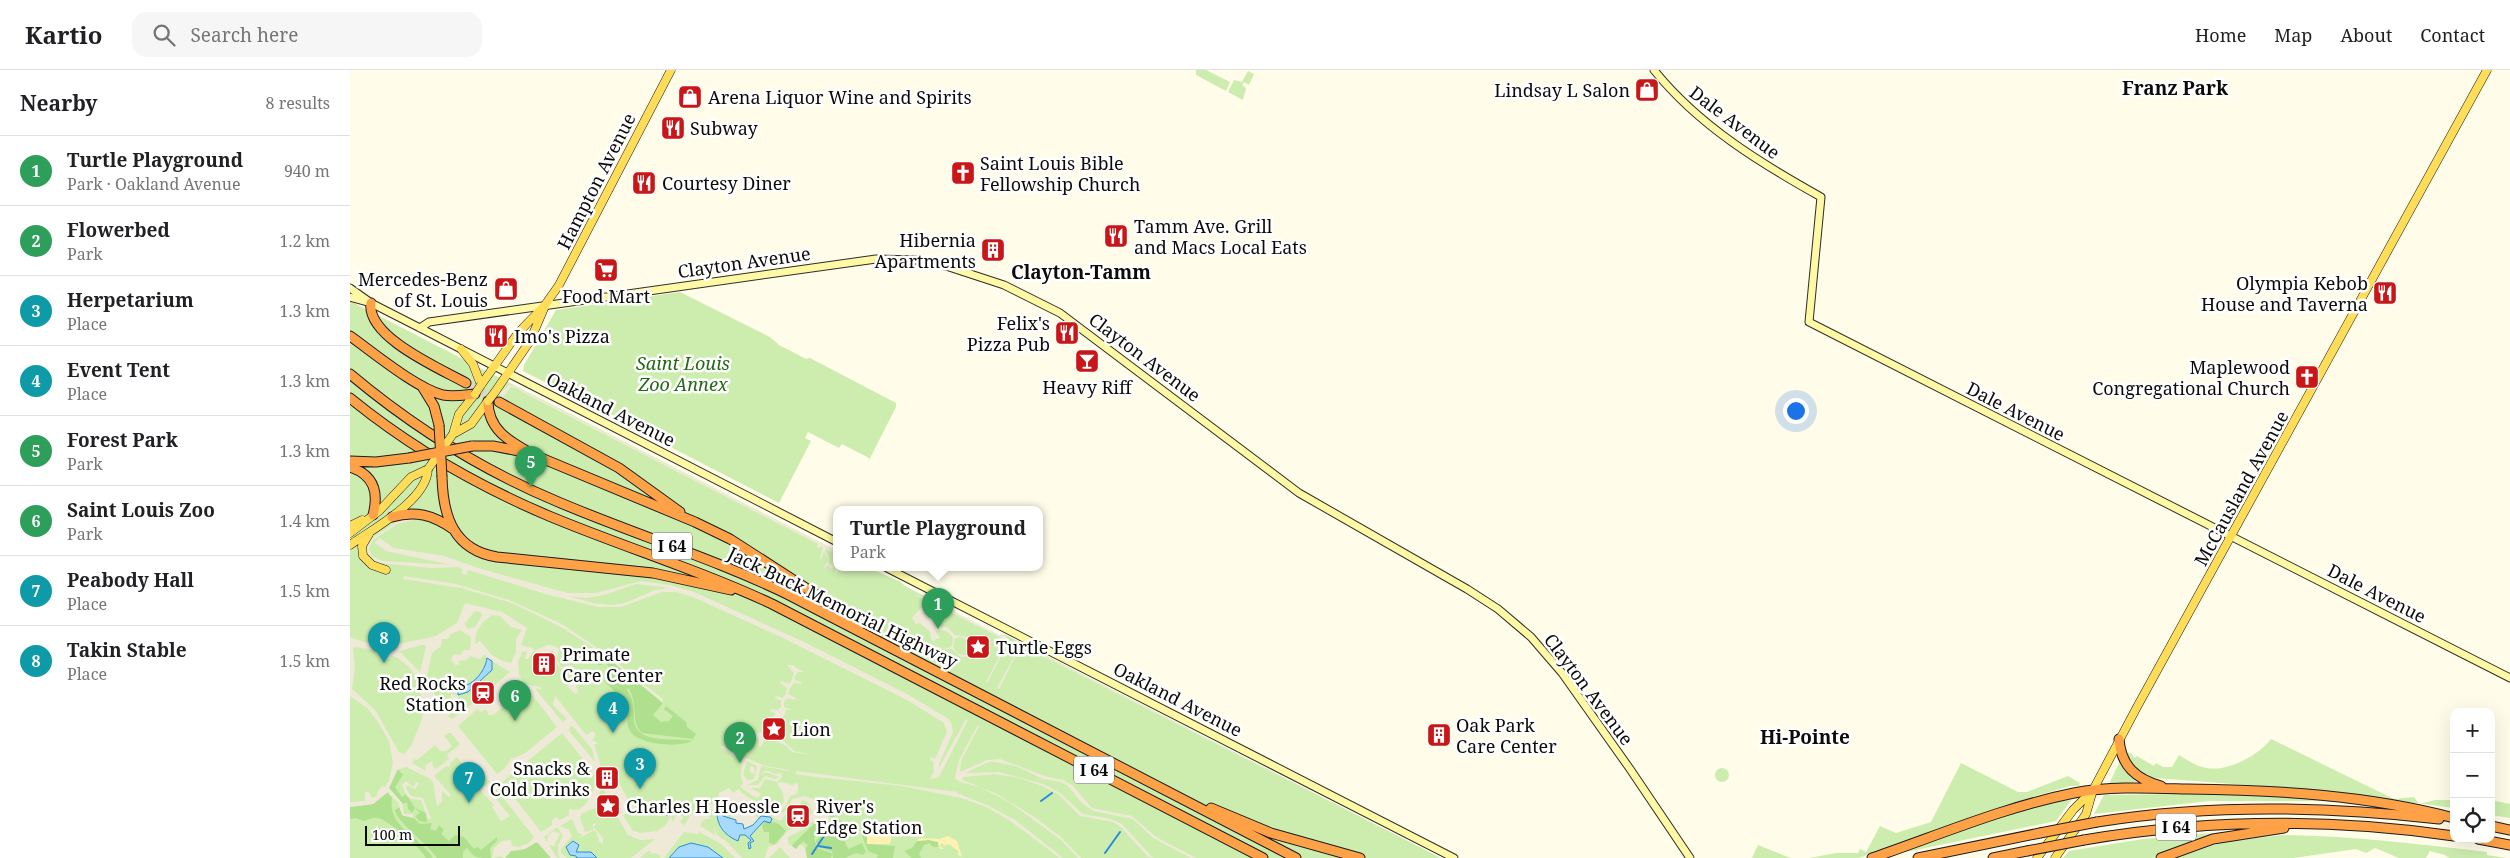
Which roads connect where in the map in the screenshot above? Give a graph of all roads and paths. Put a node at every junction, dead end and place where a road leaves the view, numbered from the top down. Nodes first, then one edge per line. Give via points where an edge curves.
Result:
1 (671, 70) edge
2 (1654, 70) edge
3 (2487, 70) edge
4 (350, 288) edge
5 (350, 297) edge
6 (371, 304) junction
7 (545, 305) junction
8 (420, 328) junction
9 (350, 336) edge
10 (461, 349) junction
11 (494, 366) junction
12 (350, 374) edge
13 (508, 374) junction
14 (415, 381) junction
15 (466, 383) tunnel mouth
16 (481, 385) junction
17 (475, 394) junction
18 (350, 398) edge
19 (488, 402) junction
20 (499, 402) tunnel mouth
21 (454, 434) junction
22 (441, 451) junction
23 (534, 455) junction
24 (350, 461) edge
25 (350, 467) edge
26 (428, 469) junction
27 (373, 515) junction
28 (392, 517) junction
29 (694, 522) junction
30 (350, 526) edge
31 (453, 529) junction
32 (371, 530) junction
33 (350, 533) edge
34 (2231, 536) junction
35 (833, 540) edge
36 (350, 545) edge
37 (386, 570) dead end
38 (893, 571) edge
39 (752, 594) junction
40 (870, 637) junction
41 (2510, 678) edge
42 (2120, 739) junction
43 (2171, 788) junction
44 (2093, 790) junction
45 (1176, 796) junction
46 (2450, 818) edge
47 (2450, 819) edge
48 (2310, 824) junction
49 (2495, 827) edge
50 (2510, 830) edge
51 (2450, 836) edge
52 (2495, 842) edge
53 (2510, 845) edge
54 (1263, 858) edge
55 (1296, 858) edge
56 (1360, 858) edge
57 (1454, 858) edge
58 (1690, 858) edge
59 (1872, 858) edge
60 (1918, 858) edge
61 (1992, 858) edge
62 (2037, 858) edge
63 (2055, 858) edge
64 (2161, 858) edge

1 - 7 main road, Hampton Avenue via 567,270
2 - 34 street, Dale Avenue via 1677,97 1736,146 1821,197 1808,322
3 - 34 main road, McCausland Avenue
4 - 6 street, Oakland Avenue
5 - 6 street, Oakland Avenue
6 - 8 street, Oakland Avenue
6 - 15 highway via 370,313 389,338
7 - 8 street, Clayton Avenue via 429,322
7 - 11 main road, Hampton Avenue via 518,333
7 - 13 main road, Hampton Avenue via 534,334
7 - 58 street, Clayton Avenue via 876,259 939,264 1012,289 1070,320 1299,493 1467,588 1515,623 1562,673
8 - 10 street, Oakland Avenue
9 - 14 highway
10 - 11 street, Oakland Avenue
10 - 16 main road via 473,364
11 - 13 street, Oakland Avenue
11 - 16 main road, Hampton Avenue
12 - 40 highway, Jack Buck Memorial Highway / I 64 via 384,402 442,441 511,480 556,501 746,575
13 - 19 main road, Hampton Avenue, bridge
13 - 35 street, Oakland Avenue
14 - 17 highway via 443,395
14 - 22 highway, bridge via 431,398 439,424
16 - 17 main road, Hampton Avenue, bridge
17 - 21 main road, Hampton Avenue via 460,414
18 - 39 highway, Jack Buck Memorial Highway / I 64 via 424,451 499,493 562,522
19 - 21 main road, Hampton Avenue via 471,424
19 - 23 highway via 490,418 496,429
20 - 29 highway via 619,468
21 - 22 main road, Hampton Avenue, bridge
22 - 23 highway, bridge via 493,446
22 - 24 highway, bridge via 376,462
22 - 26 main road, Hampton Avenue, bridge
22 - 31 highway, bridge via 445,505
23 - 29 highway
25 - 27 highway via 373,483 376,496
26 - 27 main road via 411,477
26 - 28 main road via 423,485
27 - 30 main road
27 - 33 main road
28 - 31 highway via 423,514
28 - 32 main road
29 - 40 highway via 763,559 842,612
31 - 39 highway via 469,548 486,556 653,573
32 - 36 main road
32 - 37 main road via 363,542 362,553 368,562
34 - 41 street, Dale Avenue
34 - 42 main road, McCausland Avenue
38 - 57 street, Oakland Avenue
39 - 54 highway, Jack Buck Memorial Highway / I 64
40 - 45 highway, Jack Buck Memorial Highway / I 64
42 - 43 highway via 2123,758 2130,770 2139,778
42 - 44 main road, McCausland Avenue
43 - 44 highway
43 - 46 highway via 2305,793 2421,809
44 - 59 highway via 1997,812
44 - 62 main road, McCausland Avenue via 2073,810
44 - 63 main road, McCausland Avenue via 2086,814
45 - 55 highway, Jack Buck Memorial Highway / I 64
45 - 56 highway via 1271,833
47 - 60 highway, I 64, bridge via 2274,808 2180,812 2097,822
48 - 51 highway, I 64
48 - 61 highway, I 64, bridge via 2164,828
48 - 64 highway via 2220,838
49 - 50 highway
52 - 53 highway

